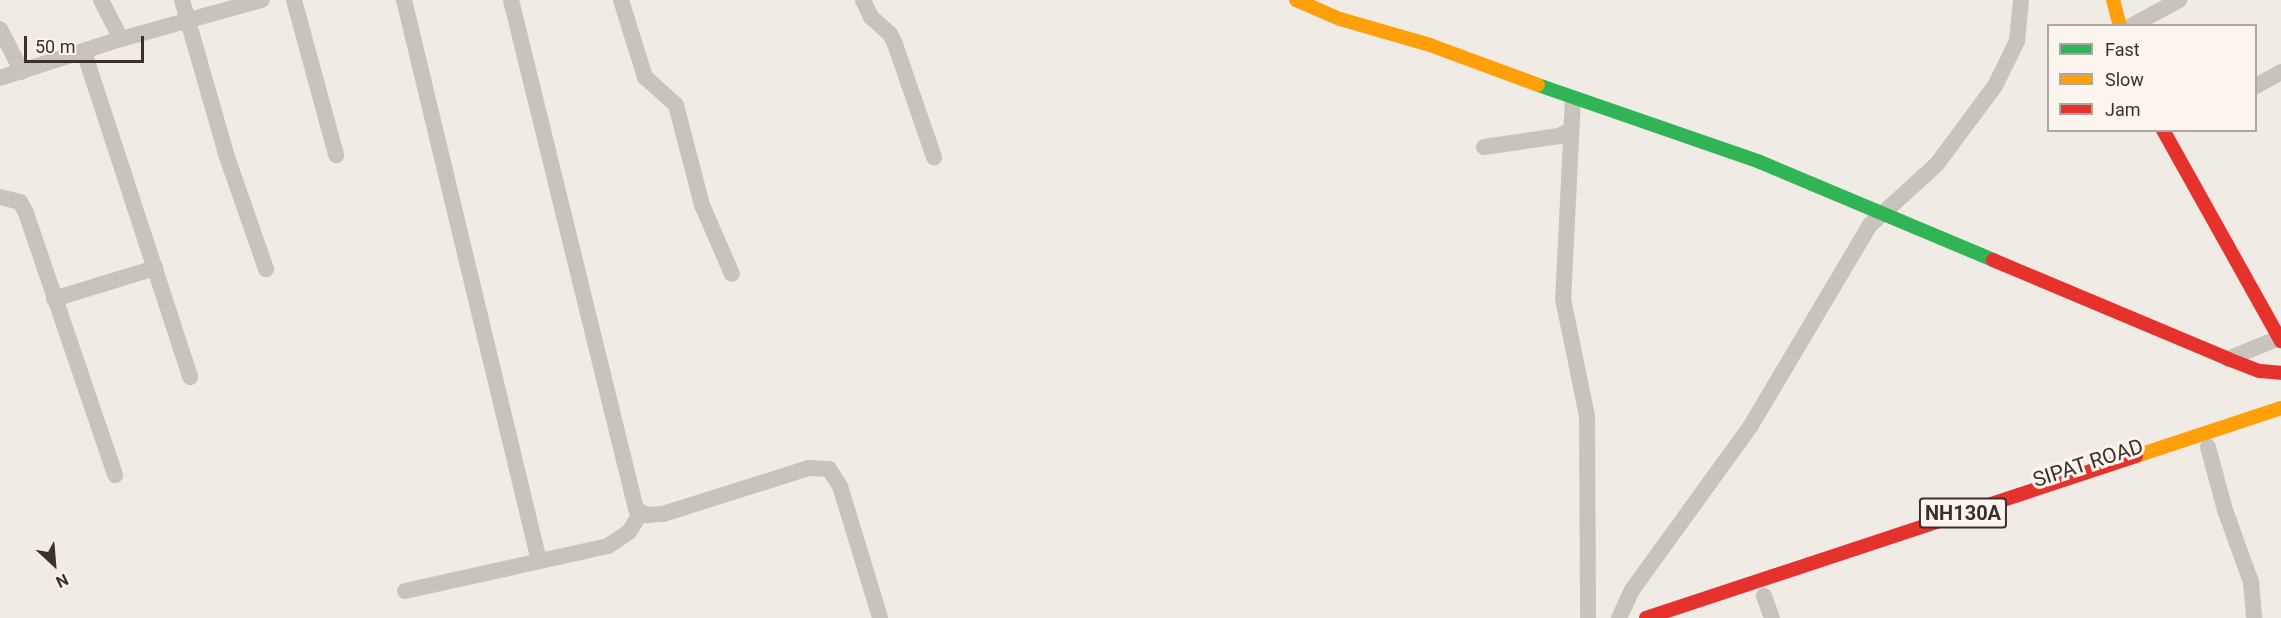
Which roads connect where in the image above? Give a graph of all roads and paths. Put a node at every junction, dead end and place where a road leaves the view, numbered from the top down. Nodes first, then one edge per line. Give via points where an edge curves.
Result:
1 (101, 0) edge
2 (182, 0) edge
3 (262, 0) edge
4 (294, 0) edge
5 (404, 0) edge
6 (511, 0) edge
7 (621, 0) edge
8 (863, 0) edge
9 (1296, 0) edge
10 (2021, 0) edge
11 (2113, 0) edge
12 (2179, 0) edge
13 (188, 20) junction
14 (2119, 24) edge
15 (2135, 24) edge
16 (0, 29) edge
17 (121, 39) junction
18 (84, 52) junction
19 (22, 72) junction
20 (2281, 72) edge
21 (0, 78) edge
22 (2257, 85) edge
23 (1573, 98) junction
24 (1569, 131) junction
25 (2167, 132) edge
26 (1484, 147) dead end
27 (336, 155) dead end
28 (934, 157) dead end
29 (0, 197) edge
30 (1880, 214) junction
31 (154, 267) junction
32 (266, 268) dead end
33 (732, 274) dead end
34 (54, 299) junction
35 (2280, 339) edge
36 (2228, 359) junction
37 (2281, 373) edge
38 (190, 377) dead end
39 (2281, 408) edge
40 (2250, 435) dead end
41 (2208, 447) junction
42 (115, 476) dead end
43 (641, 513) junction
44 (539, 561) junction
45 (1796, 585) dead end
46 (405, 591) dead end
47 (1765, 596) dead end
48 (880, 618) edge
49 (1588, 618) edge
50 (1619, 618) edge
51 (1646, 618) edge
52 (1772, 618) edge
53 (2254, 618) edge

1 - 17 street
2 - 13 street
3 - 13 street
4 - 27 street
5 - 44 street
6 - 43 street via 627,478
7 - 33 street via 645,78 676,105 702,205
8 - 28 street via 871,17 895,44
9 - 23 main road via 1341,20 1430,45
10 - 30 street via 2017,41 1995,86 1937,164
11 - 14 main road
12 - 15 street
13 - 17 street
13 - 32 street via 227,157
16 - 19 street
17 - 18 street
18 - 19 street
18 - 31 street
19 - 21 street
20 - 22 street
23 - 24 street
23 - 30 main road via 1760,162
24 - 26 street via 1559,136
24 - 49 street via 1568,250 1563,299 1587,416
25 - 35 main road
29 - 34 street via 20,202 26,213
30 - 36 main road
30 - 50 street via 1856,246 1750,427 1632,590
31 - 34 street
31 - 38 street
34 - 42 street
35 - 36 street
36 - 37 main road via 2260,371
39 - 51 main road, NH130A
40 - 41 main road, SIPAT ROAD / NH130A
41 - 45 main road, SIPAT ROAD / NH130A
41 - 53 street via 2225,510 2252,582
43 - 44 street via 629,532 615,543
43 - 48 street via 663,514 809,468 829,468 840,486
44 - 46 street
47 - 52 street

